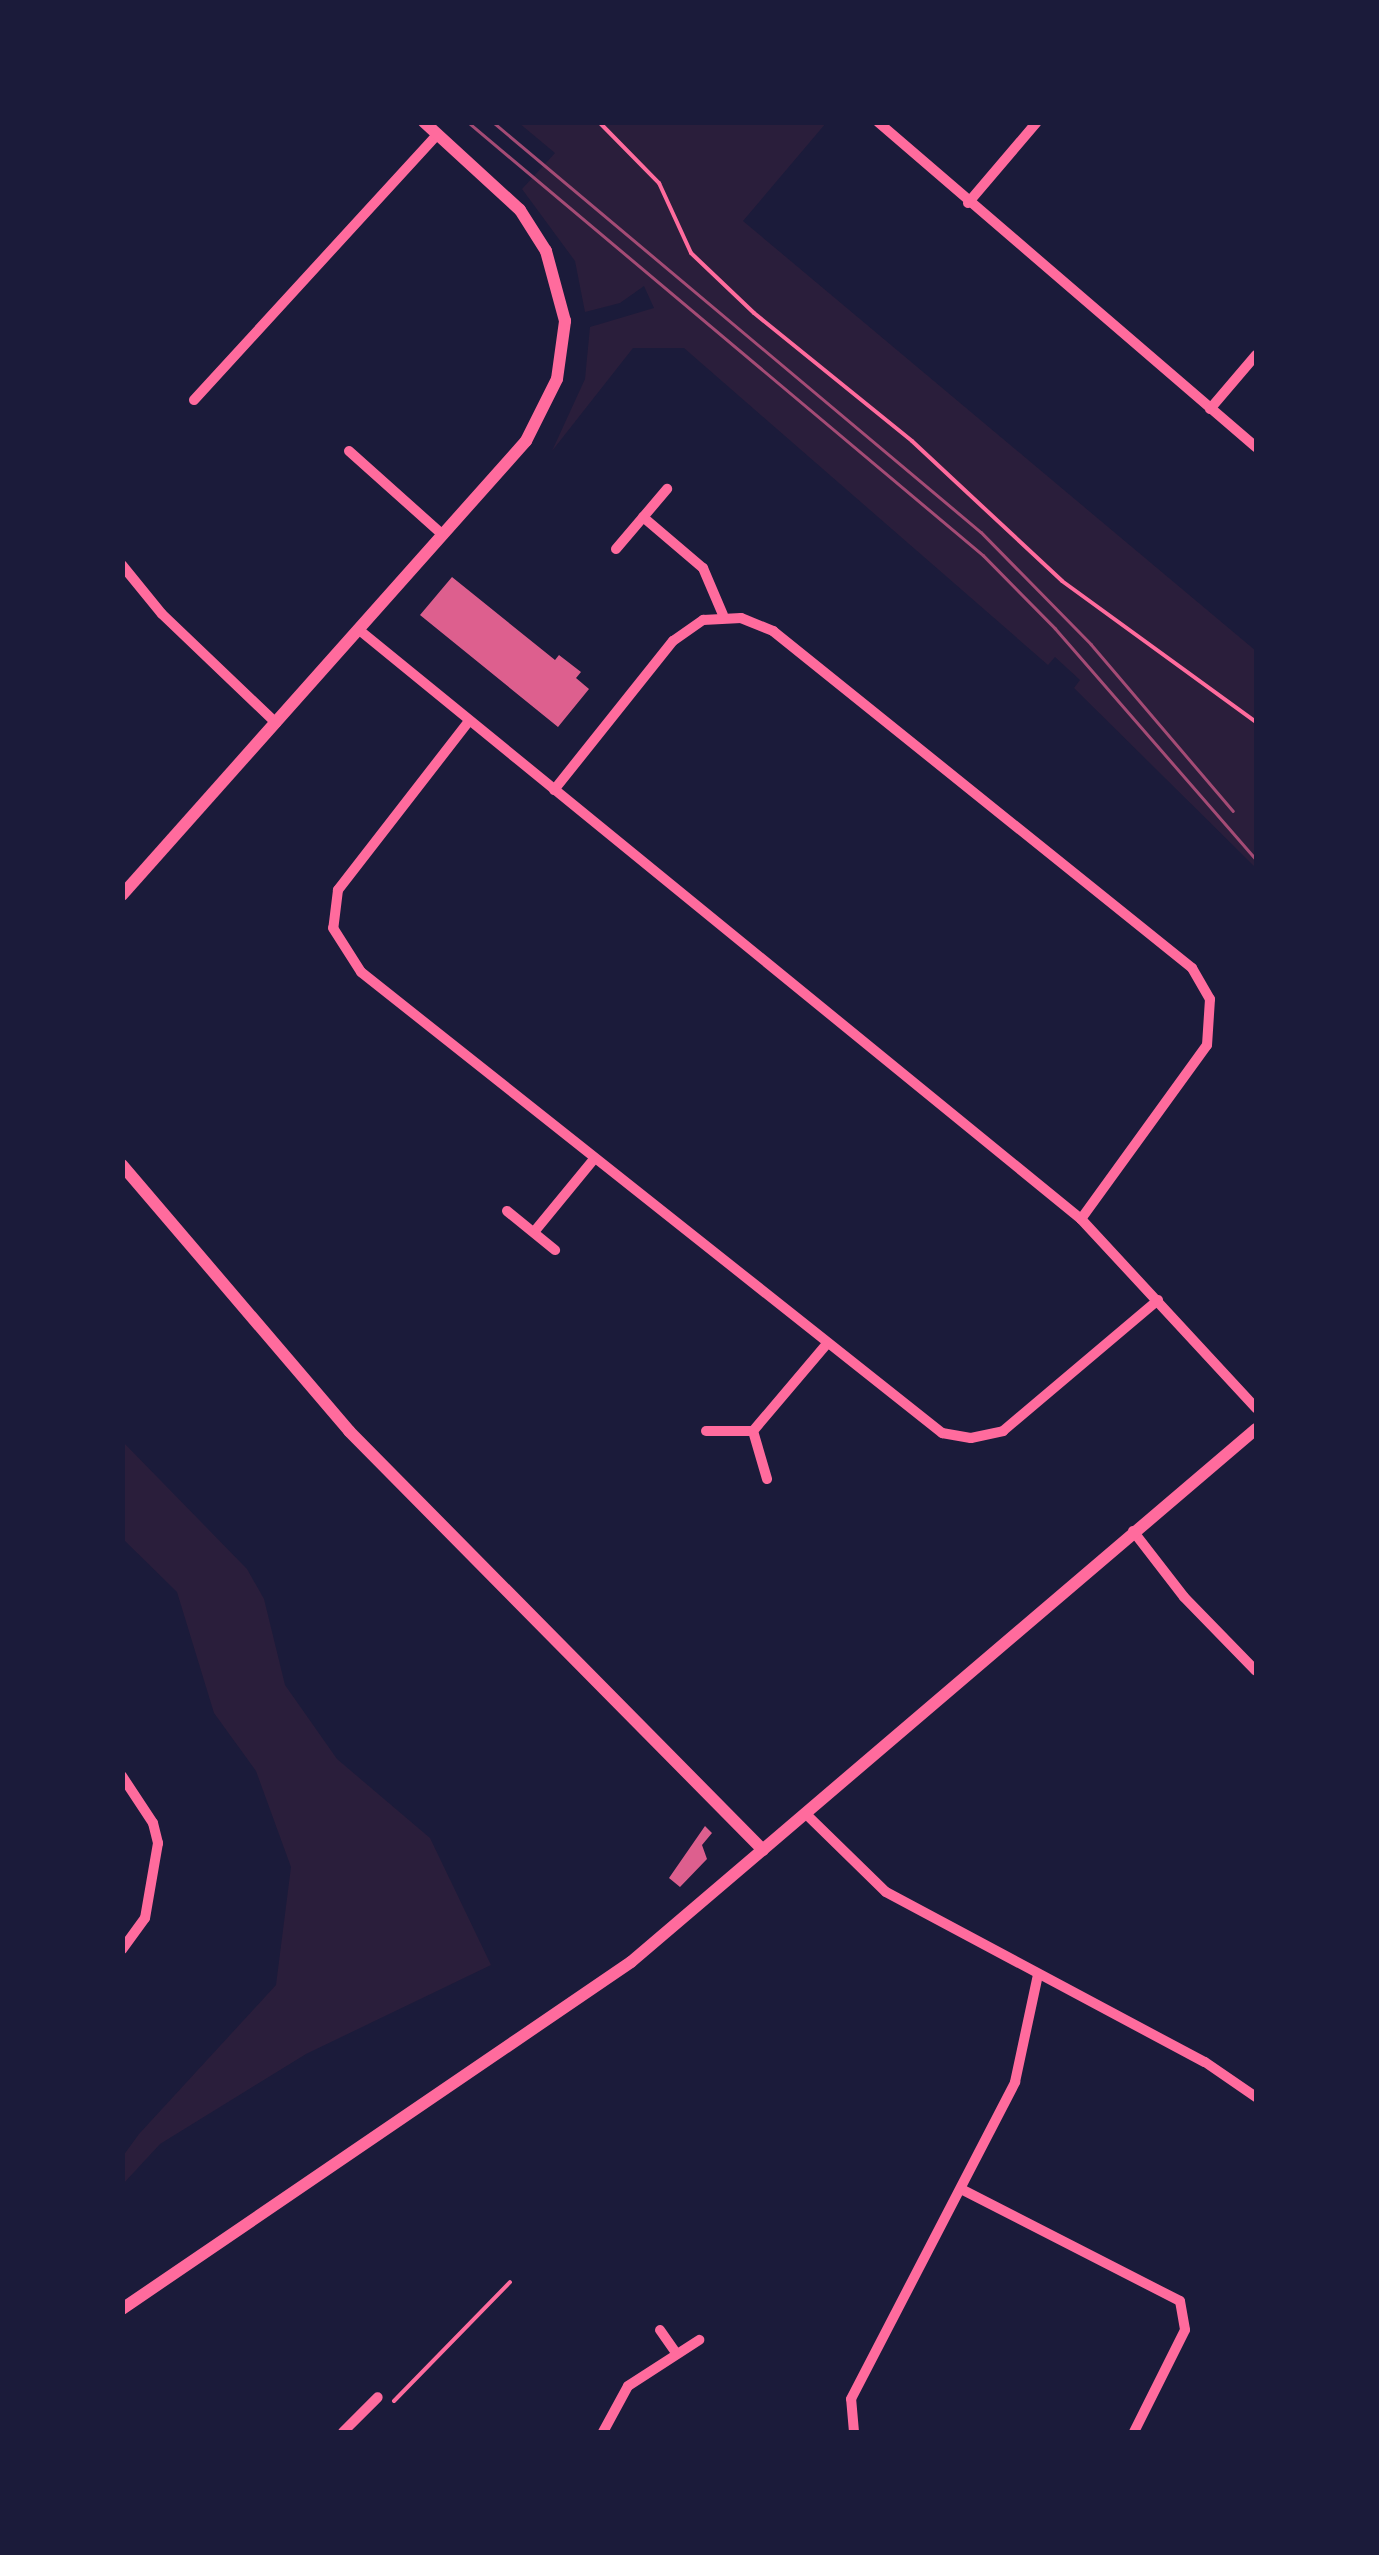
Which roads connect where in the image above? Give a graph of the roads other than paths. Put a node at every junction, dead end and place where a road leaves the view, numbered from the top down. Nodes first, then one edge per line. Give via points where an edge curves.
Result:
1 (424, 122) edge
2 (878, 122) edge
3 (1038, 122) edge
4 (437, 134) junction
5 (968, 202) junction
6 (1256, 355) edge
7 (194, 400) dead end
8 (1210, 409) junction
9 (1256, 447) edge
10 (349, 451) dead end
11 (667, 489) dead end
12 (643, 517) junction
13 (443, 535) junction
14 (616, 548) dead end
15 (122, 565) edge
16 (723, 615) junction
17 (358, 630) junction
18 (276, 722) junction
19 (469, 722) junction
20 (554, 790) junction
21 (122, 895) edge
22 (594, 1159) junction
23 (122, 1165) edge
24 (507, 1210) dead end
25 (1081, 1218) junction
26 (534, 1232) junction
27 (555, 1250) dead end
28 (1158, 1300) junction
29 (826, 1345) junction
30 (1256, 1408) edge
31 (1256, 1429) edge
32 (706, 1431) dead end
33 (753, 1431) junction
34 (767, 1478) dead end
35 (1133, 1531) junction
36 (1256, 1670) edge
37 (122, 1776) edge
38 (807, 1815) junction
39 (763, 1850) junction
40 (122, 1950) edge
41 (1038, 1974) junction
42 (1256, 2097) edge
43 (961, 2189) junction
44 (122, 2309) edge
45 (660, 2330) dead end
46 (699, 2340) dead end
47 (677, 2354) junction
48 (378, 2397) road end
49 (343, 2432) edge
50 (603, 2432) edge
51 (854, 2432) edge
52 (1134, 2432) edge

1 - 4 street
2 - 5 street
3 - 5 street
4 - 7 street
4 - 13 street via 532,226 554,272 565,321 557,379 542,416
5 - 8 street
6 - 8 street
8 - 9 street
10 - 13 street
11 - 12 street
12 - 14 street
12 - 16 street via 703,568
13 - 17 street
15 - 18 street via 162,614
16 - 20 street via 703,620 673,642
16 - 25 street via 772,631 1202,980 1212,1012 1207,1046
17 - 18 street
17 - 19 street
18 - 21 street
19 - 20 street
19 - 22 street via 343,880 332,928 361,972
20 - 25 street
22 - 26 street
22 - 29 street
23 - 39 street via 349,1431
24 - 26 street
25 - 28 street
26 - 27 street
28 - 29 street via 1016,1423 989,1436 957,1437 930,1428
28 - 30 street
29 - 33 street
31 - 35 street
32 - 33 street
33 - 34 street
35 - 36 street via 1184,1597
35 - 38 street
37 - 40 street via 153,1823 158,1843 145,1918
38 - 39 street
38 - 41 street via 886,1892
39 - 44 street via 561,2015
41 - 42 street via 1205,2062
41 - 43 street via 1015,2082
43 - 51 street via 851,2398
43 - 52 street via 1180,2300 1184,2330
45 - 47 street
46 - 47 street
47 - 50 street via 620,2394
48 - 49 street

